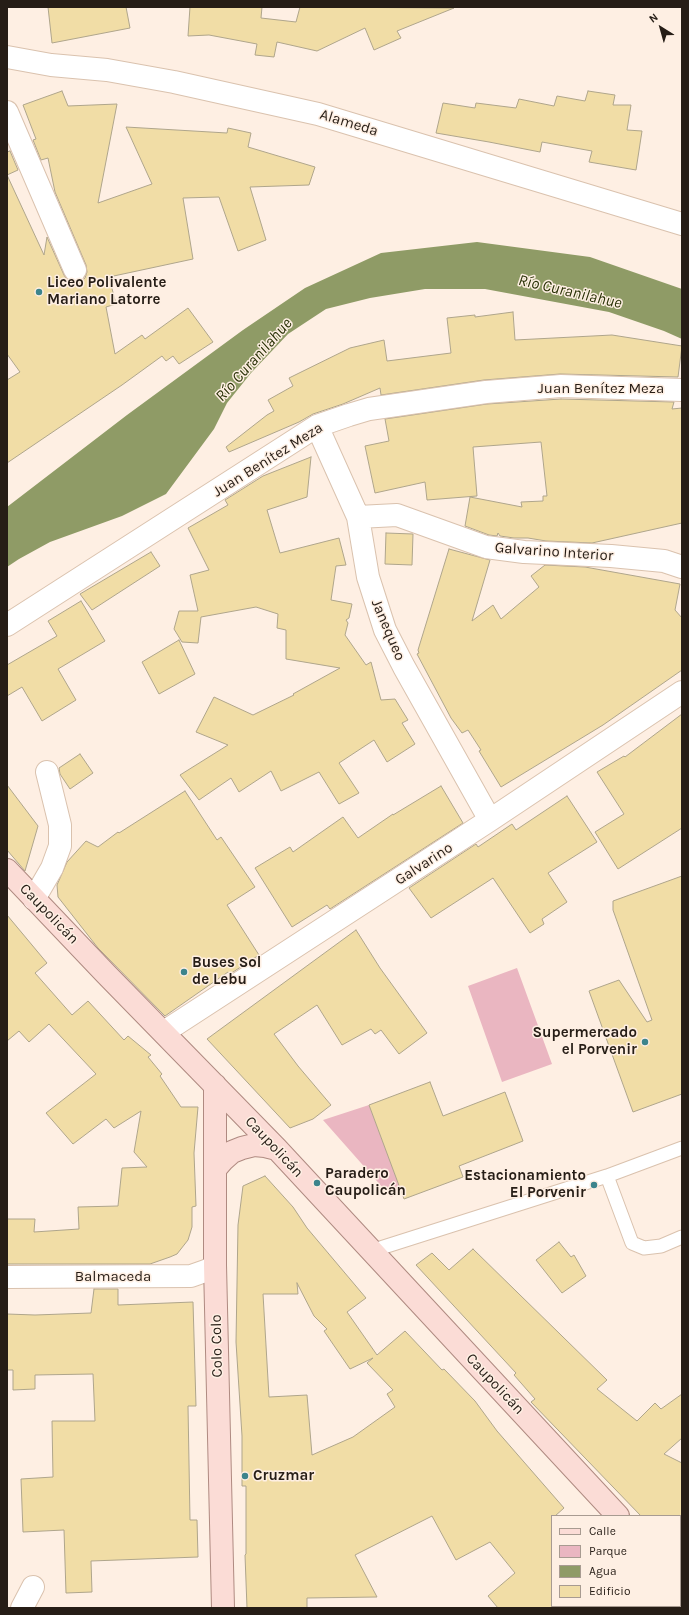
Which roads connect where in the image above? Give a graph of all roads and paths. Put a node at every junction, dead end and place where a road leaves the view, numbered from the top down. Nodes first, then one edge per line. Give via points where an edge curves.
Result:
1 (7, 57) edge
2 (7, 112) edge
3 (682, 224) edge
4 (75, 270) dead end
5 (682, 390) edge
6 (317, 426) junction
7 (358, 517) junction
8 (682, 567) edge
9 (7, 625) edge
10 (682, 692) edge
11 (48, 772) dead end
12 (490, 820) junction
13 (7, 870) edge
14 (34, 899) junction
15 (164, 1032) junction
16 (215, 1085) junction
17 (682, 1148) edge
18 (277, 1149) junction
19 (216, 1168) junction
20 (607, 1176) junction
21 (682, 1237) edge
22 (371, 1251) junction
23 (215, 1265) junction
24 (7, 1277) edge
25 (617, 1515) edge
26 (33, 1587) dead end
27 (22, 1608) edge
28 (223, 1608) edge

1 - 3 street, Alameda via 174,82 318,114
2 - 4 street
5 - 6 street, Juan Benítez Meza via 561,386 486,392 369,409
6 - 7 street, Janequeo
6 - 9 street, Juan Benítez Meza
7 - 8 street, Galvarino Interior via 396,515 486,547 524,552 664,561
7 - 12 street, Janequeo via 368,578 385,630
10 - 12 street, Galvarino
11 - 14 street via 60,825 60,846 52,868
12 - 15 street, Galvarino
13 - 14 main road, Caupolicán
14 - 15 main road, Caupolicán
15 - 16 main road, Caupolicán
16 - 18 main road, Caupolicán
16 - 19 main road, Colo Colo
17 - 20 lane
18 - 19 main road via 254,1145 242,1148 232,1152
18 - 22 main road, Caupolicán
19 - 23 main road, Colo Colo
20 - 21 lane via 632,1243 644,1248 662,1246
20 - 22 lane
22 - 25 main road, Caupolicán
23 - 24 street, Balmaceda via 191,1276
23 - 28 main road, Colo Colo
26 - 27 street

